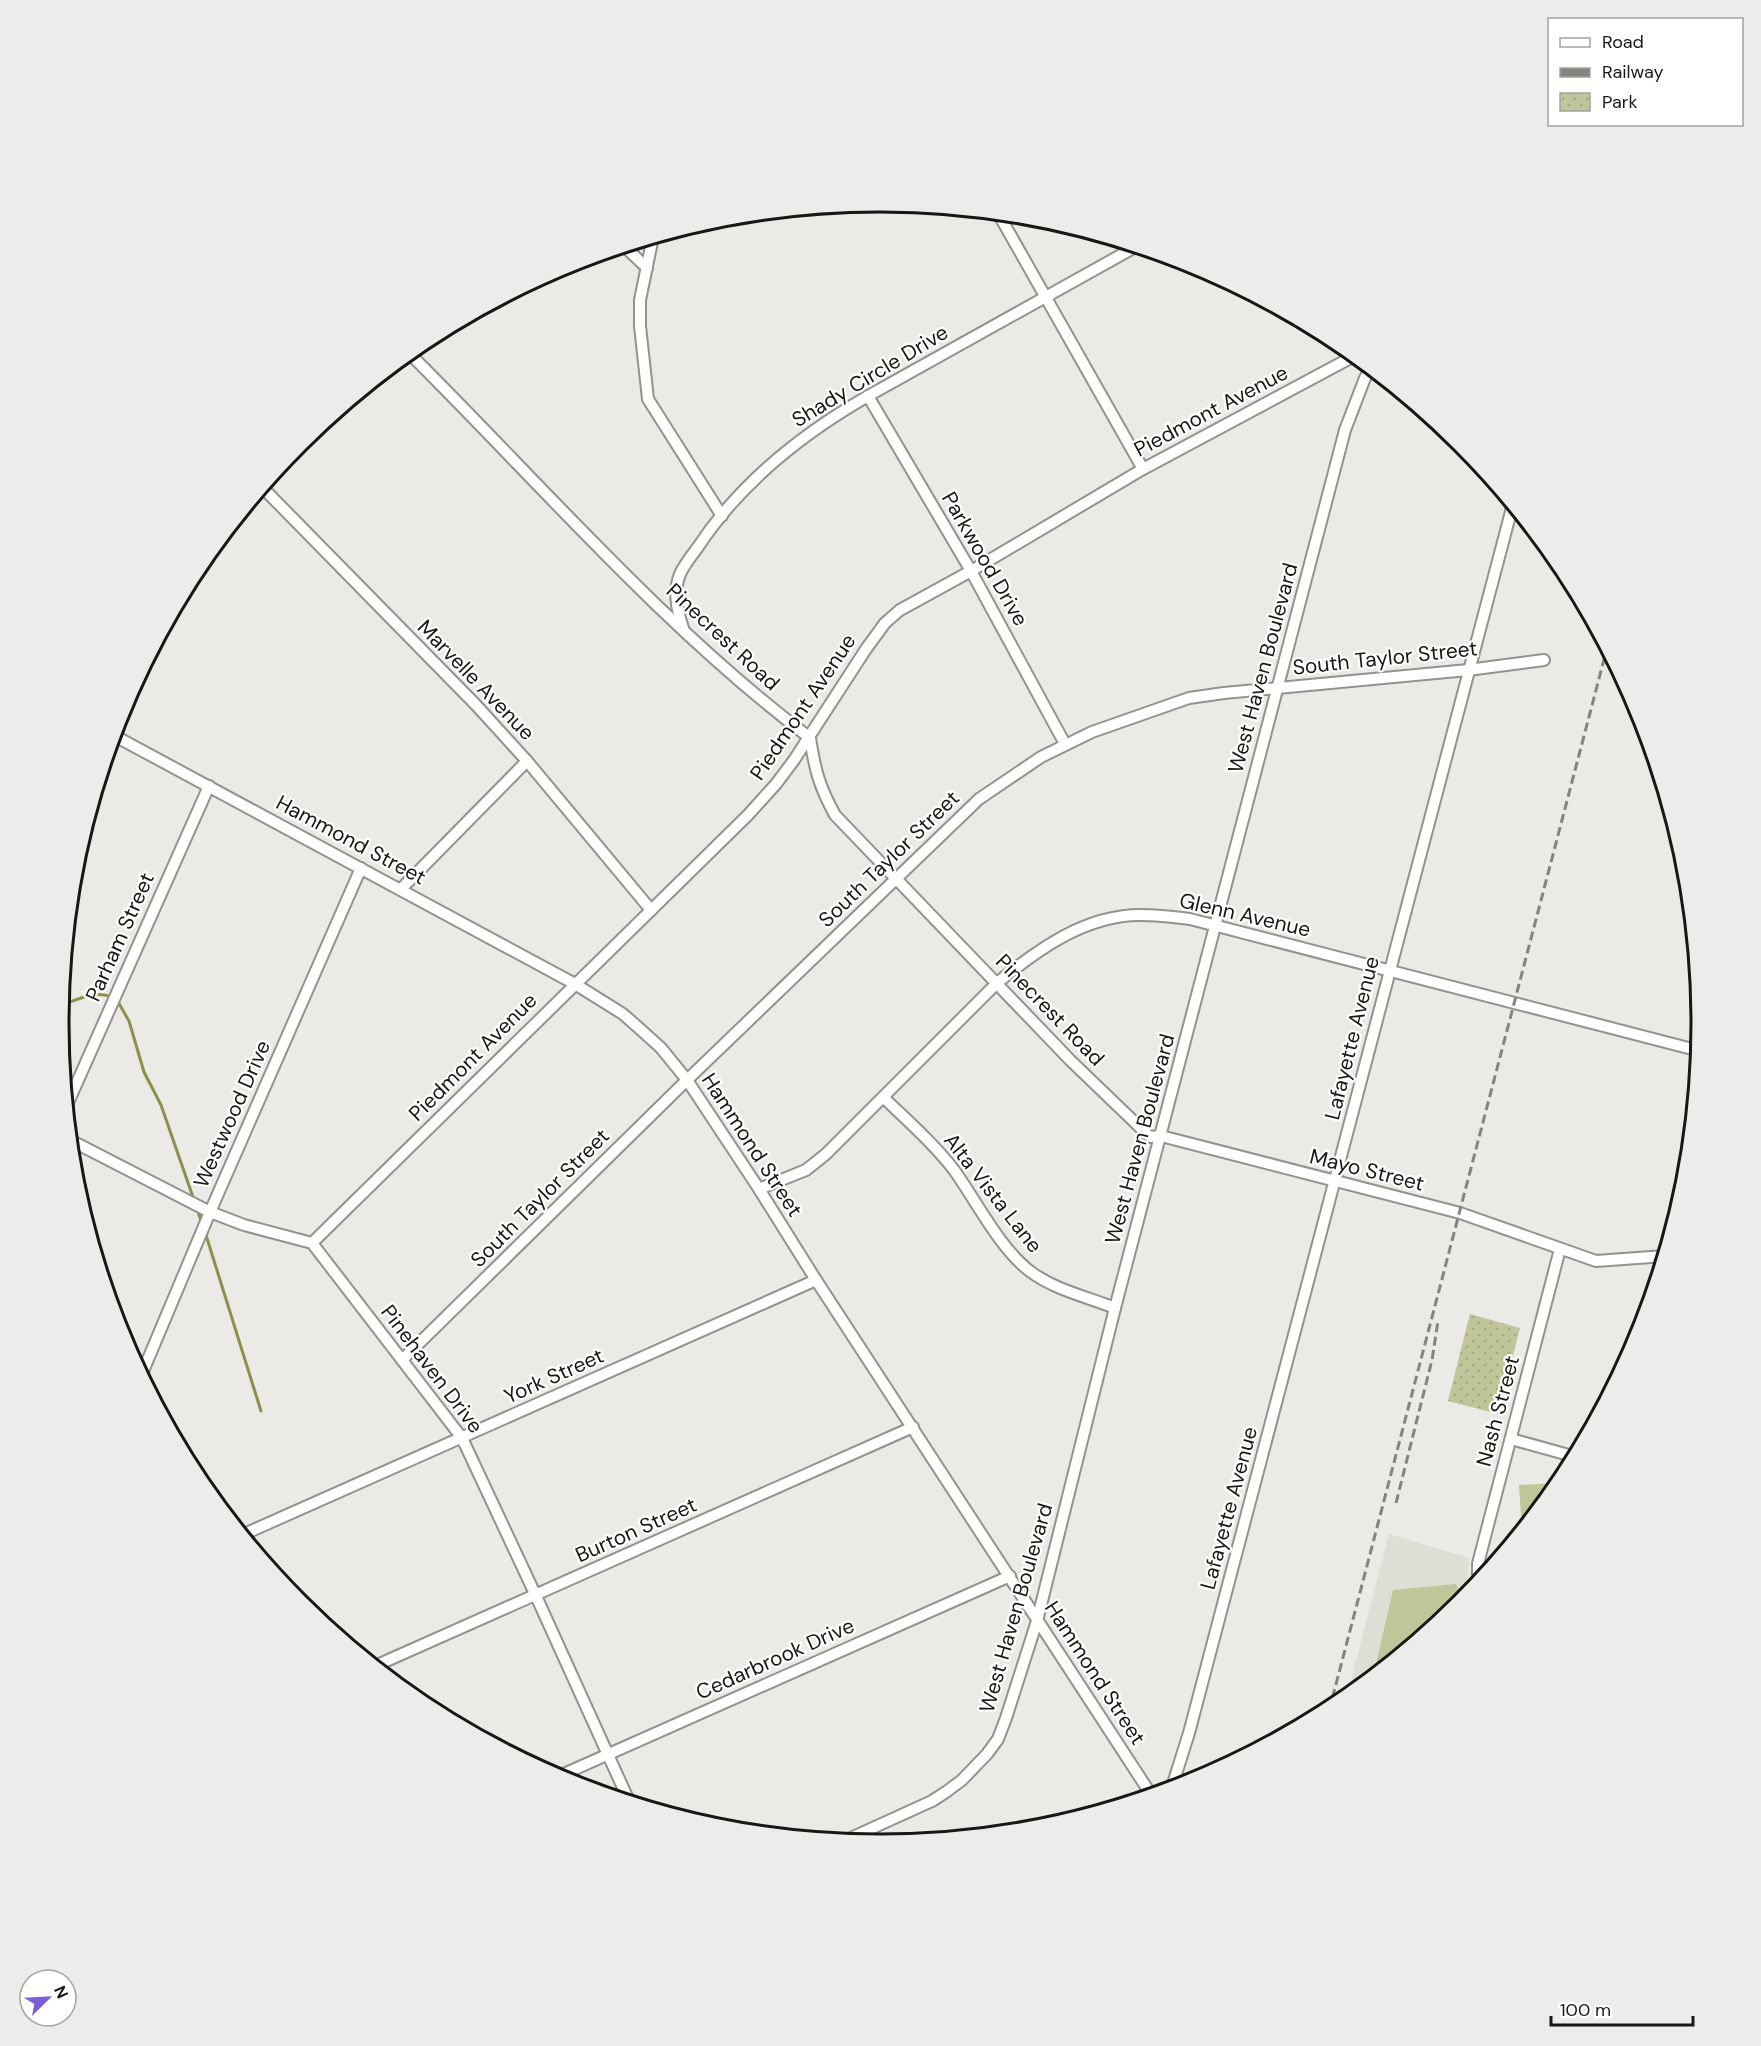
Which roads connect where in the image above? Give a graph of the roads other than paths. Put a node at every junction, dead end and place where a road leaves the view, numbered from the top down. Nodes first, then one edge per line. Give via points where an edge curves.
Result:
1 (1002, 221) edge
2 (651, 245) edge
3 (1128, 251) edge
4 (630, 252) edge
5 (647, 268) junction
6 (1045, 298) junction
7 (415, 359) edge
8 (1347, 360) edge
9 (1367, 374) edge
10 (868, 396) junction
11 (1143, 469) junction
12 (267, 492) edge
13 (1511, 512) edge
14 (722, 516) junction
15 (971, 571) junction
16 (684, 631) junction
17 (1544, 660) dead end
18 (1468, 670) junction
19 (1278, 688) junction
20 (810, 738) junction
21 (121, 739) edge
22 (1065, 744) junction
23 (527, 761) junction
24 (209, 786) junction
25 (361, 868) junction
26 (895, 879) junction
27 (400, 889) junction
28 (651, 910) junction
29 (1215, 926) junction
30 (1389, 971) junction
31 (997, 983) junction
32 (575, 984) junction
33 (1691, 1049) edge
34 (687, 1080) junction
35 (73, 1093) edge
36 (884, 1098) junction
37 (1161, 1136) junction
38 (79, 1144) edge
39 (1335, 1182) junction
40 (759, 1189) junction
41 (210, 1212) junction
42 (312, 1243) junction
43 (1560, 1249) junction
44 (1657, 1257) edge
45 (816, 1280) junction
46 (1115, 1308) junction
47 (402, 1360) junction
48 (145, 1365) edge
49 (913, 1427) junction
50 (462, 1438) junction
51 (1511, 1439) junction
52 (1567, 1455) edge
53 (249, 1532) edge
54 (1478, 1572) edge
55 (1010, 1576) junction
56 (536, 1596) junction
57 (1037, 1621) junction
58 (381, 1663) edge
59 (608, 1754) junction
60 (568, 1772) edge
61 (1174, 1779) edge
62 (1147, 1789) edge
63 (625, 1793) edge
64 (860, 1834) edge

1 - 6 street
2 - 5 street
3 - 6 street, Shady Circle Drive
4 - 5 street
5 - 14 street via 640,300 640,326 648,399
6 - 10 street, Shady Circle Drive
6 - 11 street
7 - 16 street, Pinecrest Road
8 - 11 street, Piedmont Avenue
9 - 19 street, West Haven Boulevard via 1345,429
10 - 14 street, Shady Circle Drive via 788,449
10 - 15 street, Parkwood Drive
11 - 15 street, Piedmont Avenue
12 - 23 street, Marvelle Avenue
13 - 18 street, Lafayette Avenue
14 - 16 street, Shady Circle Drive via 680,574 677,610
15 - 20 street, Piedmont Avenue via 900,610 885,623
15 - 22 street, Parkwood Drive
16 - 20 street, Pinecrest Road
17 - 18 street, South Taylor Street
18 - 19 street, South Taylor Street
18 - 30 street, Lafayette Avenue
19 - 22 street, South Taylor Street via 1189,698
19 - 29 street, West Haven Boulevard
20 - 26 street, Pinecrest Road via 819,785 835,815
20 - 28 street, Piedmont Avenue via 762,800
21 - 24 street, Hammond Street
22 - 26 street, South Taylor Street via 979,799
23 - 27 street
23 - 28 street, Marvelle Avenue
24 - 25 street, Hammond Street
24 - 35 street, Parham Street
25 - 27 street, Hammond Street
25 - 41 street, Westwood Drive
26 - 31 street, Pinecrest Road
26 - 34 street, South Taylor Street
27 - 32 street, Hammond Street
28 - 32 street, Piedmont Avenue
29 - 30 street, Glenn Avenue
29 - 31 street, Glenn Avenue via 1190,919 1138,915 1102,921 1048,945
29 - 37 street, West Haven Boulevard
30 - 33 street, Glenn Avenue
30 - 39 street, Lafayette Avenue
31 - 36 street, Glenn Avenue
31 - 37 street, Pinecrest Road via 1150,1137
32 - 34 street, Hammond Street via 623,1014 661,1048
32 - 42 street, Piedmont Avenue
34 - 40 street, Hammond Street
34 - 47 street, South Taylor Street
36 - 40 street, Glenn Avenue via 806,1170
36 - 46 street, Alta Vista Lane via 952,1168 1000,1238 1030,1271 1050,1283
37 - 39 street, Mayo Street
37 - 46 street, West Haven Boulevard
38 - 41 street
39 - 43 street, Mayo Street via 1460,1214
39 - 61 street, Lafayette Avenue
40 - 45 street, Hammond Street
41 - 42 street
41 - 48 street, Westwood Drive
42 - 47 street, Pinehaven Drive
43 - 44 street, Mayo Street via 1596,1261
43 - 51 street, Nash Street
45 - 49 street, Hammond Street
45 - 50 street, York Street
46 - 57 street, West Haven Boulevard
47 - 50 street, Pinehaven Drive
49 - 55 street, Hammond Street
49 - 56 street, Burton Street
50 - 53 street, York Street
50 - 56 street, Pinehaven Drive
51 - 52 street
51 - 54 street, Nash Street
55 - 57 street, Hammond Street
55 - 59 street, Cedarbrook Drive
56 - 58 street, Burton Street
56 - 59 street, Pinehaven Drive
57 - 62 street, Hammond Street
57 - 64 street, West Haven Boulevard via 1006,1718 987,1754 962,1780 932,1801
59 - 60 street, Cedarbrook Drive
59 - 63 street, Pinehaven Drive

